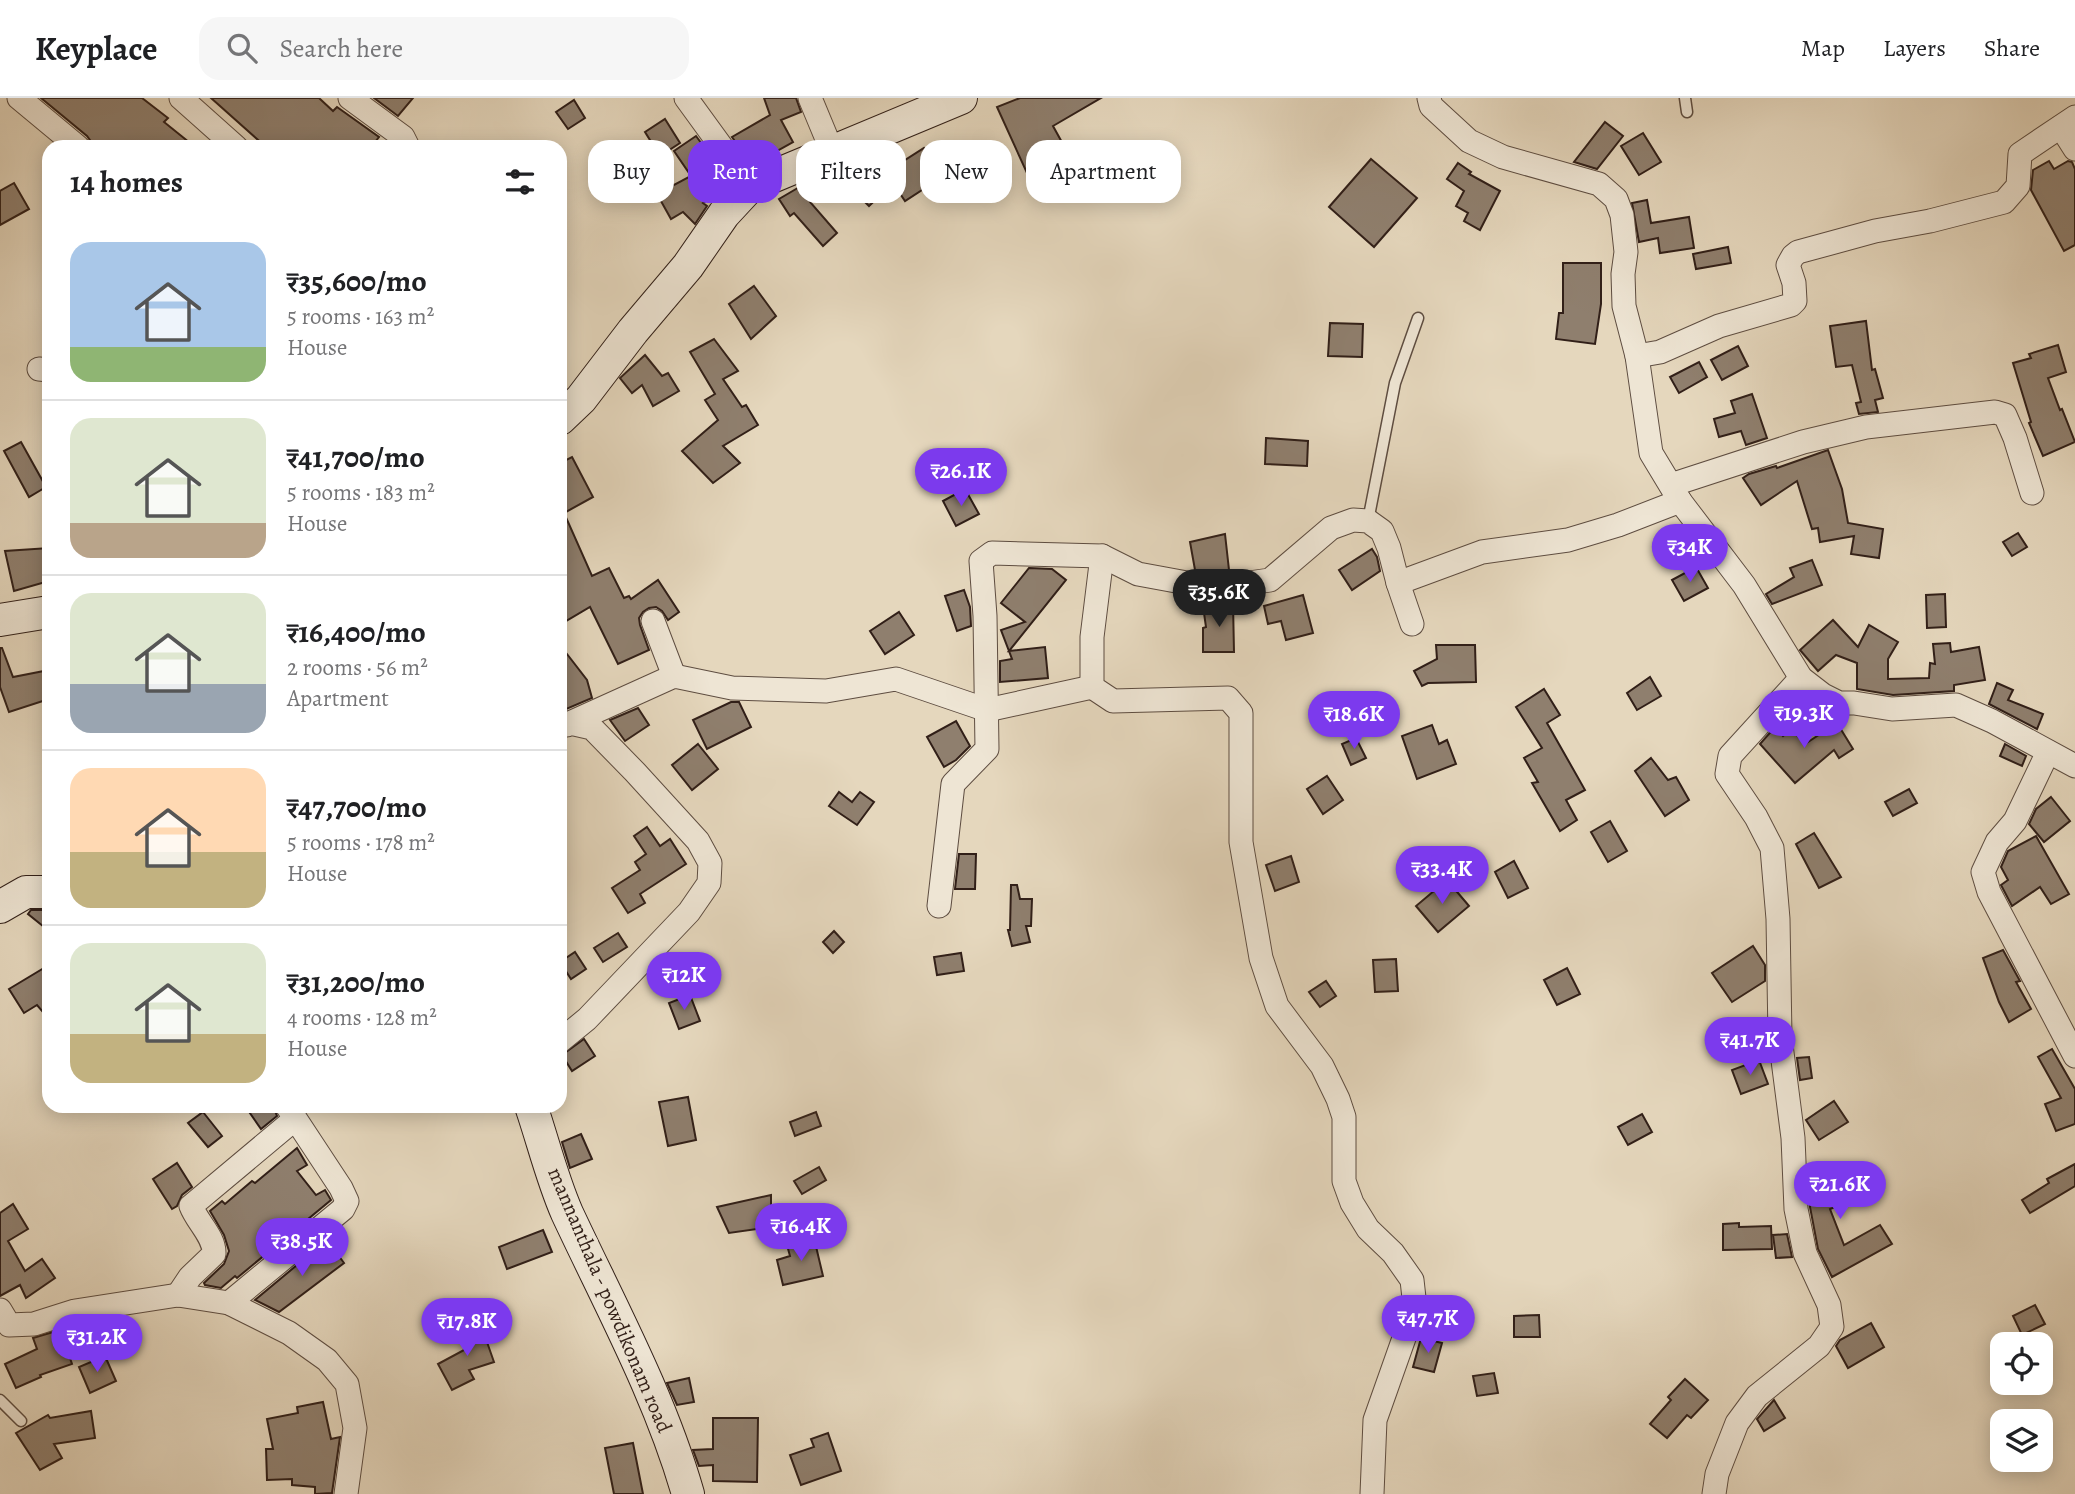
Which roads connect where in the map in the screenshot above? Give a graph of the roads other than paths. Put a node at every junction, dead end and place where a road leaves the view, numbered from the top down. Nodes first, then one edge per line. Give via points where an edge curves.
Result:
1 (19, 98) edge
2 (181, 98) edge
3 (350, 98) edge
4 (687, 98) edge
5 (810, 98) edge
6 (961, 98) edge
7 (1429, 98) edge
8 (1685, 98) edge
9 (1687, 112) dead end
10 (2068, 122) edge
11 (70, 140) edge
12 (228, 140) edge
13 (404, 140) edge
14 (717, 140) edge
15 (827, 140) edge
16 (859, 140) edge
17 (2075, 149) edge
18 (734, 203) edge
19 (1418, 318) dead end
20 (1637, 356) junction
21 (567, 412) edge
22 (1675, 493) junction
23 (2032, 493) dead end
24 (1368, 522) junction
25 (1102, 556) junction
26 (1398, 583) junction
27 (42, 612) edge
28 (0, 620) edge
29 (653, 621) dead end
30 (1412, 624) dead end
31 (674, 676) junction
32 (1801, 678) junction
33 (1092, 687) junction
34 (987, 710) junction
35 (567, 725) edge
36 (567, 726) edge
37 (2048, 752) junction
38 (2075, 766) edge
39 (42, 891) edge
40 (939, 906) dead end
41 (0, 907) edge
42 (567, 1035) edge
43 (2075, 1056) edge
44 (290, 1113) edge
45 (292, 1113) edge
46 (533, 1113) edge
47 (178, 1295) junction
48 (229, 1303) junction
49 (0, 1310) edge
50 (0, 1400) edge
51 (21, 1421) dead end
52 (346, 1494) edge
53 (688, 1494) edge
54 (1371, 1494) edge
55 (1714, 1494) edge

1 - 11 street
2 - 12 street
3 - 13 street
4 - 14 street
5 - 15 street
6 - 16 main road
7 - 20 street via 1469,141 1503,157 1599,184 1616,200 1626,252 1624,306
8 - 9 lane
10 - 17 street
10 - 20 street via 2020,154 2018,186 2004,202 1798,253 1788,265 1796,295 1791,305
18 - 21 main road
19 - 24 lane via 1395,383
20 - 22 street via 1651,453
22 - 23 street via 1803,442 1866,427 1995,412 2005,415
22 - 26 street via 1618,525 1569,540 1482,552
22 - 32 street via 1744,585
24 - 25 street via 1353,520 1331,528 1270,580 1214,588 1138,574
24 - 26 street via 1382,531
25 - 33 street via 1092,637
25 - 34 street via 992,553 981,561
26 - 30 street
27 - 28 main road
29 - 31 street
31 - 34 street via 732,688 826,691 896,680
31 - 35 street
32 - 37 street via 1839,703 1892,709 1956,705
32 - 55 street via 1730,756 1727,774 1772,848 1780,1037 1793,1138 1796,1209 1805,1253 1829,1305 1832,1327 1819,1346 1757,1396 1737,1423
33 - 34 street
33 - 54 street via 1113,701 1228,698 1241,713 1241,842 1261,958 1277,1006 1321,1066 1338,1098 1344,1117 1344,1181 1352,1203 1412,1280 1415,1307 1375,1420
34 - 40 street via 987,749 953,784
36 - 42 street via 592,728 698,841 709,863 709,883 689,912
37 - 38 street
37 - 43 street via 2015,821 1997,842 1983,872 1989,892
39 - 41 main road via 26,892
44 - 47 street via 191,1206 214,1254
45 - 48 street via 347,1202
46 - 53 main road, mannanthala - powdikonam road via 566,1209 649,1388
47 - 48 street
47 - 49 street via 75,1311 34,1324 9,1325
48 - 52 street via 289,1333 327,1360 347,1384 355,1428
50 - 51 lane

